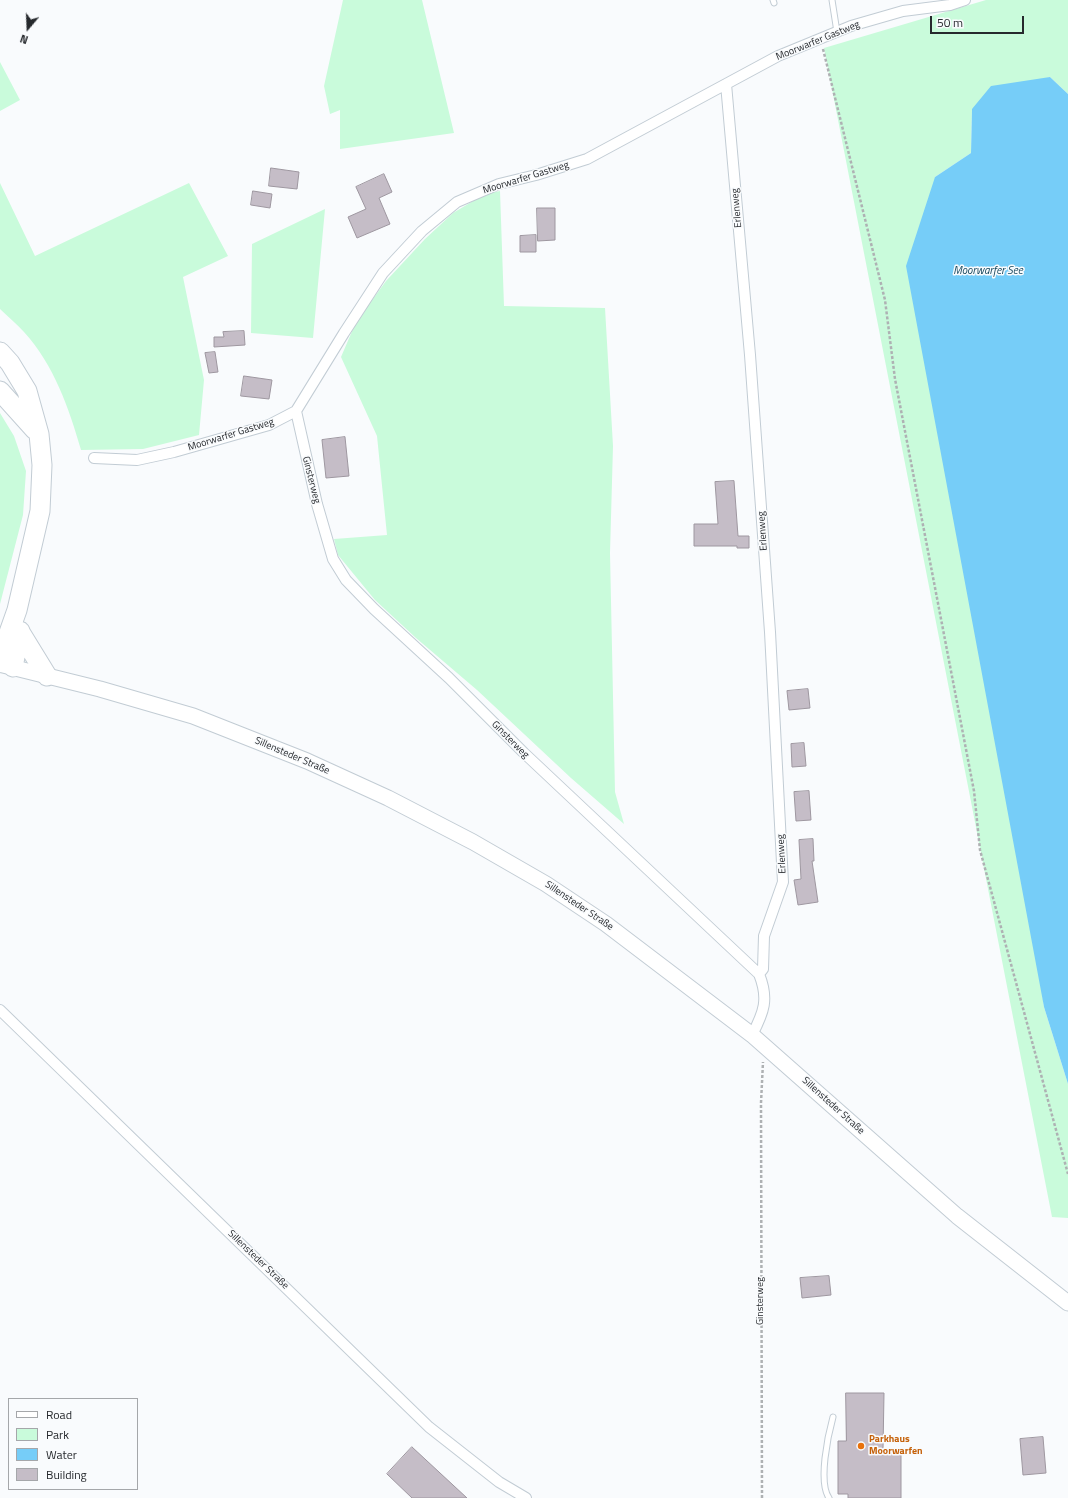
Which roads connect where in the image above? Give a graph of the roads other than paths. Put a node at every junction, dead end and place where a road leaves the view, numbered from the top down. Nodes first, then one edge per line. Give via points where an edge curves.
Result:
1 (832, 0) edge
2 (965, 0) edge
3 (837, 32) junction
4 (726, 84) junction
5 (0, 352) edge
6 (0, 391) edge
7 (296, 411) junction
8 (39, 434) junction
9 (94, 458) dead end
10 (17, 610) junction
11 (20, 632) junction
12 (4, 664) edge
13 (47, 676) junction
14 (759, 974) junction
15 (0, 1010) edge
16 (752, 1035) junction
17 (1068, 1303) edge
18 (833, 1417) dead end
19 (526, 1498) edge
20 (829, 1498) edge

1 - 3 lane
2 - 3 street, Moorwarfer Gastweg via 950,5 903,11
3 - 4 street, Moorwarfer Gastweg via 778,56
4 - 7 street, Moorwarfer Gastweg via 587,159 499,184 457,202 422,231 383,273
4 - 14 street, Erlenweg via 750,354 770,632 783,882 764,936 763,969
5 - 8 highway via 27,391
6 - 8 highway
7 - 9 street, Moorwarfer Gastweg via 269,425 174,452 137,460
7 - 14 street, Ginsterweg via 316,504 333,559 346,580 374,610 449,678 524,753
8 - 10 highway via 42,465 40,511
10 - 11 highway
10 - 12 highway
11 - 12 highway
11 - 13 highway
12 - 13 street, Sillensteder Straße
13 - 16 street, Sillensteder Straße via 100,688 193,716 307,761 388,798 546,884 669,970
14 - 16 street via 766,1001 762,1016
15 - 19 street, Sillensteder Straße via 429,1427 500,1482
16 - 17 street, Sillensteder Straße via 957,1216
18 - 20 lane via 826,1444 824,1476 826,1494

